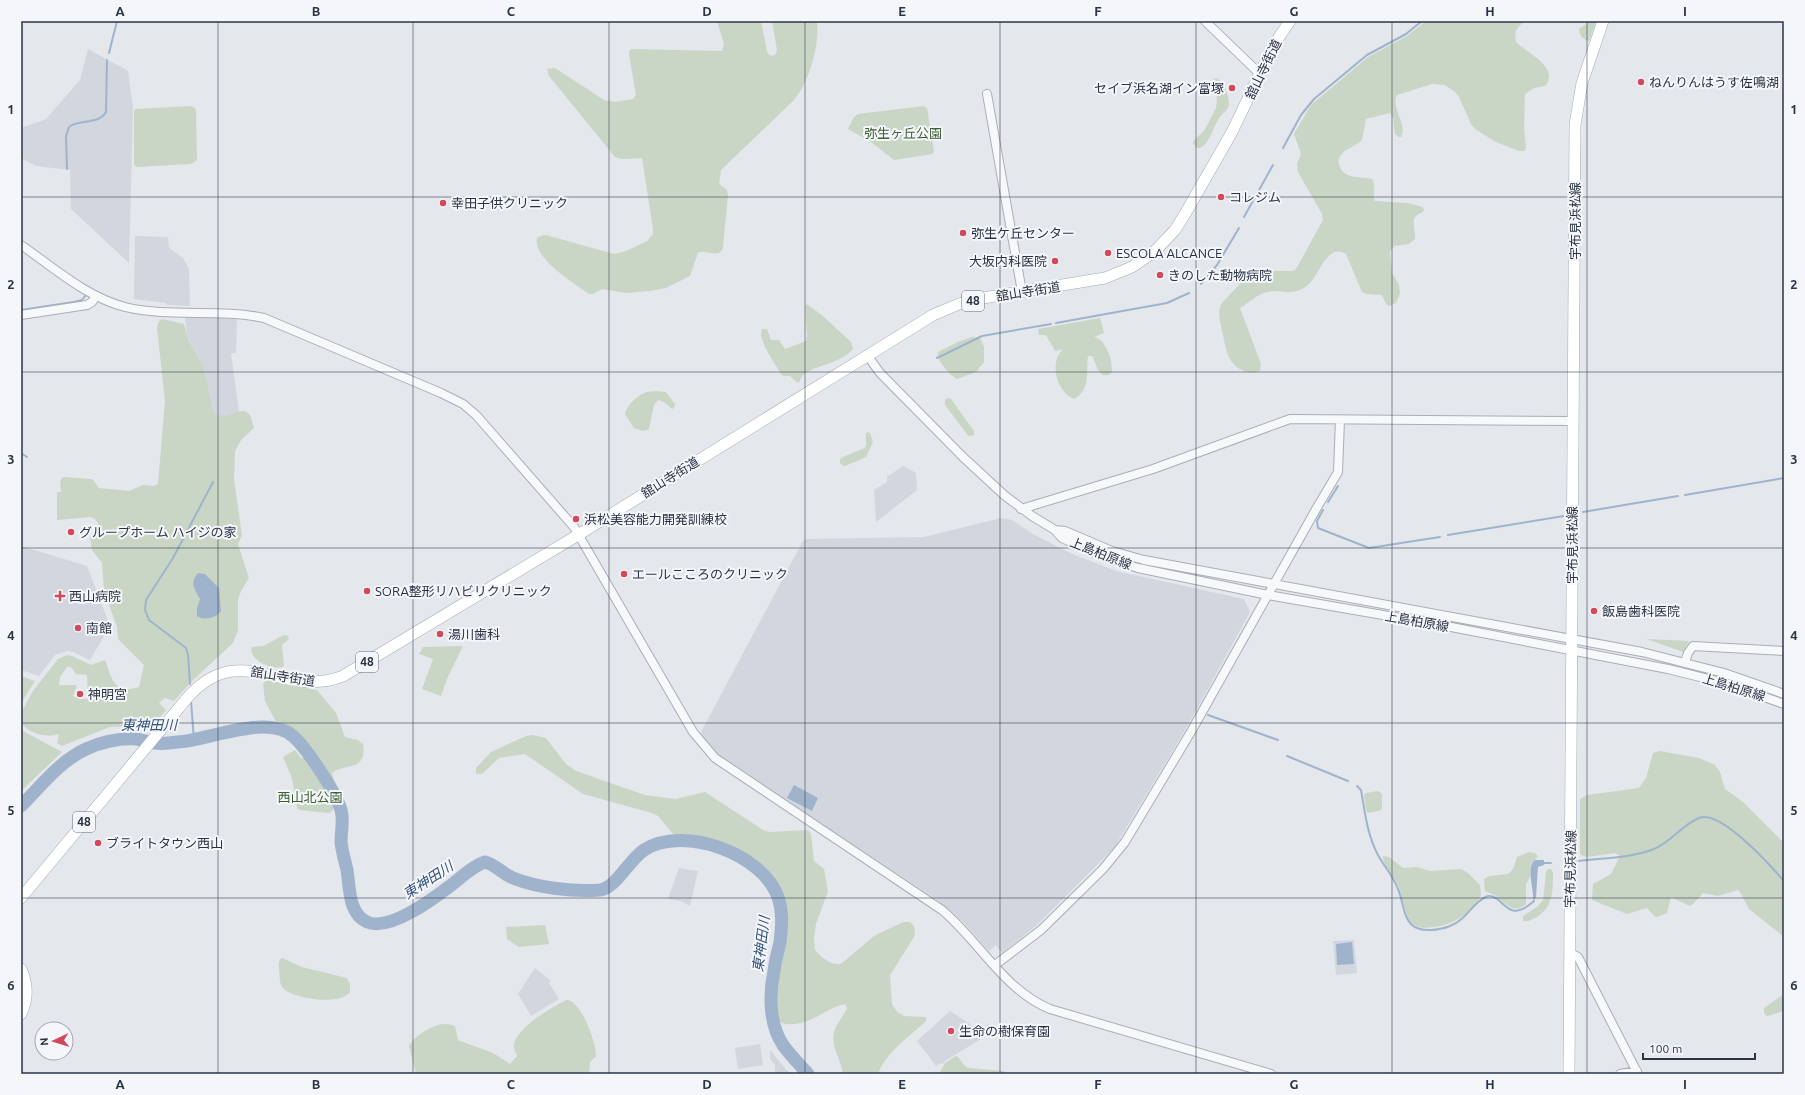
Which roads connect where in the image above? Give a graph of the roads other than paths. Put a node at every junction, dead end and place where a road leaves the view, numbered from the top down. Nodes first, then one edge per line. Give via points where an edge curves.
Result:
1 (1205, 21) edge
2 (1290, 21) edge
3 (1603, 21) edge
4 (1260, 74) junction
5 (987, 94) dead end
6 (21, 245) edge
7 (1022, 292) junction
8 (96, 296) junction
9 (21, 315) edge
10 (867, 355) junction
11 (1340, 420) junction
12 (1573, 421) junction
13 (1021, 509) junction
14 (1055, 530) junction
15 (578, 534) junction
16 (1274, 584) junction
17 (1268, 595) junction
18 (1572, 639) junction
19 (1572, 650) junction
20 (1784, 651) edge
21 (1685, 662) junction
22 (1784, 694) edge
23 (1784, 704) edge
24 (21, 898) edge
25 (1569, 952) junction
26 (995, 966) junction
27 (21, 969) edge
28 (21, 1014) edge
29 (1637, 1073) edge
30 (1271, 1074) edge
31 (1569, 1074) edge
32 (1620, 1074) edge

1 - 4 street
2 - 4 main road, 舘山寺街道 / 48 via 1275,42
3 - 12 main road, 宇布見浜松線 via 1582,83 1575,124
4 - 7 main road, 舘山寺街道 / 48 via 1233,131 1185,214 1172,234 1155,251 1132,267 1106,278
5 - 7 street
6 - 8 street
7 - 10 main road, 舘山寺街道 / 48 via 950,307
8 - 9 street via 87,304
8 - 15 street via 142,310 264,318 455,400 470,409 482,421
10 - 13 street, 上島柏原線 via 880,373 963,457
10 - 15 main road, 舘山寺街道 / 48
11 - 12 street
11 - 13 street via 1290,420 1153,469
11 - 16 street via 1338,472
12 - 18 main road, 宇布見浜松線
13 - 14 street, 上島柏原線
14 - 16 street, 上島柏原線 via 1144,560
14 - 17 street, 上島柏原線 via 1062,538 1119,563
15 - 24 main road, 舘山寺街道 / 48 via 336,679 306,682 240,670 211,677 193,692
15 - 26 street via 693,732 706,750 737,774 942,910
16 - 17 street
16 - 18 street, 上島柏原線
17 - 19 street, 上島柏原線
17 - 26 street via 1122,847 1041,930
18 - 19 main road, 宇布見浜松線
18 - 21 street, 上島柏原線
19 - 23 street, 上島柏原線 via 1699,676
19 - 25 main road, 宇布見浜松線
20 - 21 street via 1693,646
21 - 22 street, 上島柏原線
25 - 29 street via 1578,957
25 - 31 main road, 宇布見浜松線
26 - 30 street via 1025,996 1050,1009
27 - 28 main road via 26,995
29 - 32 street

